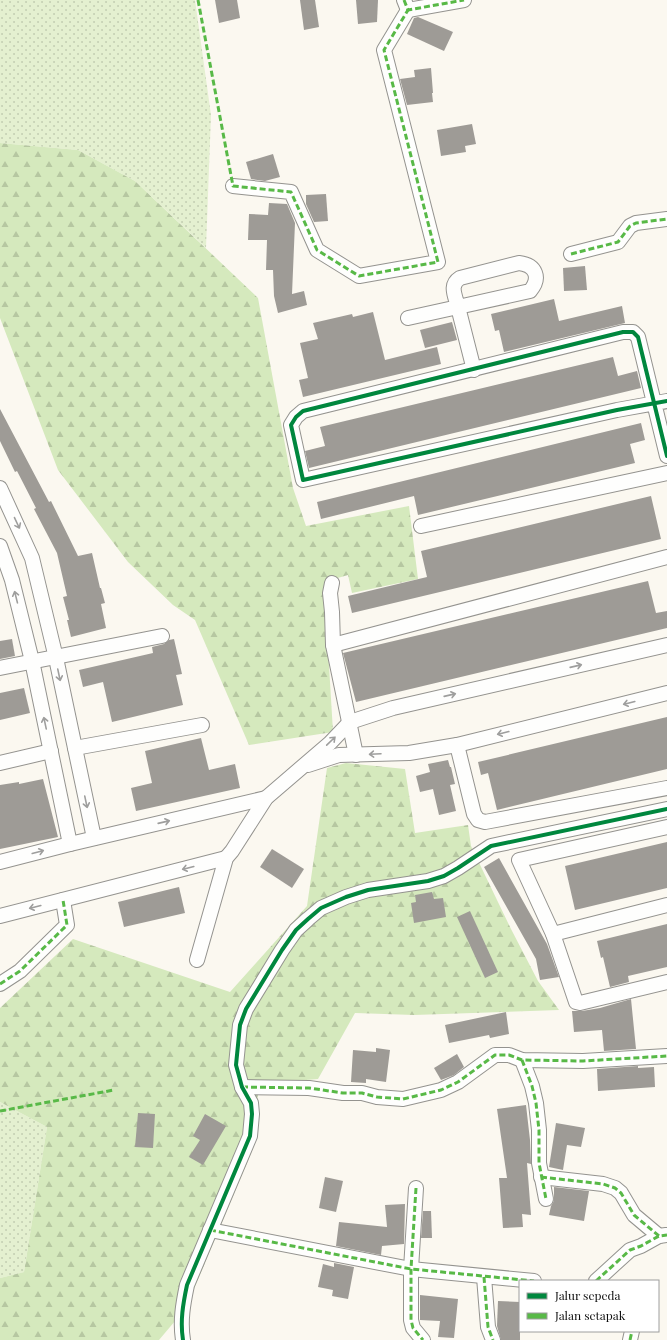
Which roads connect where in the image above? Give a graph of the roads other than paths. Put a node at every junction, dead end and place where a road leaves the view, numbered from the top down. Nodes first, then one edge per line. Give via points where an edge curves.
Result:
1 (464, 0) edge
2 (406, 5) edge
3 (233, 186) dead end
4 (667, 219) edge
5 (571, 254) dead end
6 (458, 307) junction
7 (408, 318) dead end
8 (474, 370) junction
9 (661, 402) edge
10 (667, 456) edge
11 (667, 474) edge
12 (0, 488) edge
13 (421, 526) dead end
14 (0, 546) edge
15 (667, 557) edge
16 (6, 581) edge
17 (332, 583) dead end
18 (162, 636) dead end
19 (667, 645) edge
20 (334, 646) junction
21 (56, 658) junction
22 (32, 661) junction
23 (0, 668) edge
24 (667, 693) edge
25 (350, 722) junction
26 (202, 725) dead end
27 (457, 744) junction
28 (75, 748) junction
29 (51, 751) junction
30 (356, 755) junction
31 (0, 763) edge
32 (302, 767) junction
33 (667, 788) edge
34 (266, 798) junction
35 (667, 809) edge
36 (667, 827) edge
37 (94, 838) junction
38 (70, 844) junction
39 (226, 858) junction
40 (0, 862) edge
41 (63, 900) junction
42 (667, 906) edge
43 (0, 916) edge
44 (553, 934) junction
45 (197, 960) dead end
46 (667, 982) edge
47 (0, 984) edge
48 (667, 1056) edge
49 (522, 1060) junction
50 (242, 1087) junction
51 (541, 1178) junction
52 (416, 1188) dead end
53 (546, 1199) dead end
54 (210, 1230) junction
55 (663, 1236) edge
56 (411, 1269) junction
57 (484, 1277) junction
58 (522, 1280) edge
59 (597, 1280) edge
60 (182, 1340) edge
61 (423, 1340) edge
62 (493, 1340) edge

1 - 2 street
2 - 3 street via 384,50 438,262 360,276 317,250 291,192
4 - 5 street via 636,223 630,226 618,242
6 - 6 street via 530,291 534,285 535,273 532,267 519,262 460,278 453,286
6 - 7 street
6 - 8 street
8 - 9 street via 623,332 633,332 638,337
8 - 9 street via 303,411 291,425 303,480
9 - 10 street
11 - 13 street
12 -> 21 street via 32,558
14 - 16 street
15 - 20 street
22 -> 16 street
17 - 20 street via 330,593
18 - 21 street
25 -> 19 street via 394,708
20 - 25 street
21 - 22 street
21 -> 28 street
22 - 23 street
29 -> 22 street
24 -> 27 street
25 - 30 street
32 -> 25 street
26 - 28 street
27 -> 30 street via 409,752
27 - 33 street via 474,814 478,820 485,822
28 -> 37 street
29 - 31 street
29 - 38 street
30 - 32 street via 340,755
32 - 34 street
37 -> 34 street
34 - 39 street
35 - 50 street via 491,846 444,876 428,881 368,890 321,908 296,930 246,1008 240,1025 236,1065
36 - 44 street via 519,860
37 - 38 street
40 -> 38 street
39 -> 41 street
39 - 45 street
41 -> 43 street
41 - 47 street via 67,925 20,971
42 - 44 street
44 - 46 street via 575,999 580,1004
48 - 49 street via 583,1061
49 - 50 street via 509,1055 494,1055 453,1085 432,1093 403,1098 309,1088
49 - 51 street via 536,1102
50 - 54 street via 251,1103 250,1136
51 - 53 street
51 - 55 street via 603,1184 615,1188 621,1193 634,1215
52 - 56 street
54 - 56 street
54 - 60 street via 187,1285 182,1307
55 - 59 street via 630,1250
56 - 57 street
56 - 61 street via 411,1320 413,1328
57 - 58 street
57 - 62 street via 488,1327

